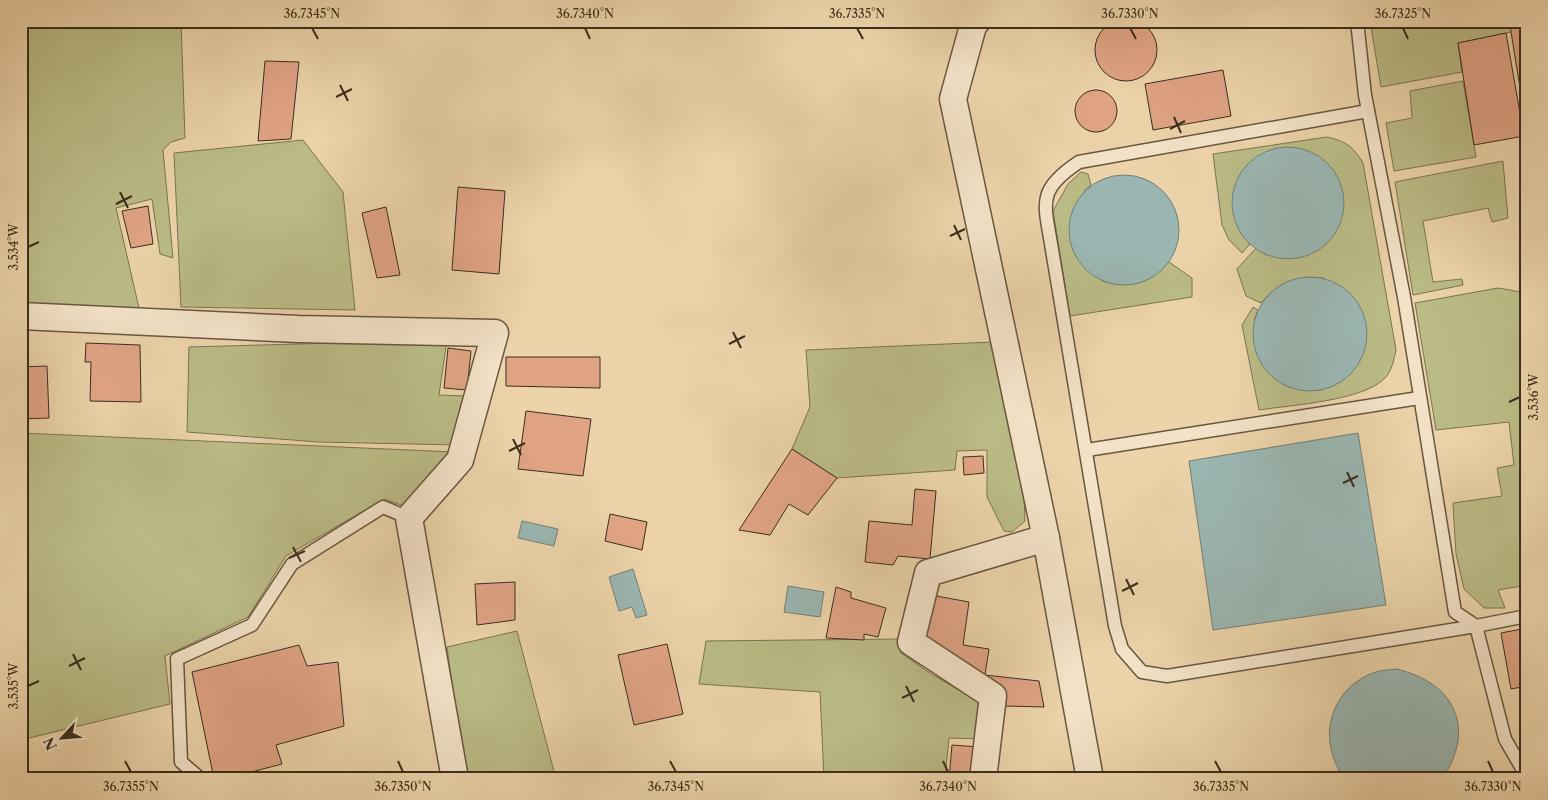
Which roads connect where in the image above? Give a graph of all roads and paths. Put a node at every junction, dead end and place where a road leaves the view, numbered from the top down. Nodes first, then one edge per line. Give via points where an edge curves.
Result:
1 (977, 21) edge
2 (1357, 21) edge
3 (1368, 111) junction
4 (21, 316) edge
5 (1419, 398) junction
6 (1087, 450) junction
7 (410, 518) junction
8 (1046, 538) junction
9 (1527, 616) edge
10 (1476, 626) junction
11 (1527, 777) edge
12 (200, 779) edge
13 (455, 779) edge
14 (983, 779) edge
15 (1090, 779) edge

1 - 8 street via 953,98
2 - 3 lane
3 - 5 lane
3 - 6 lane via 1079,162 1050,186 1046,205
4 - 7 street via 298,329 495,333 460,460
5 - 6 lane
5 - 10 lane via 1455,612
6 - 10 lane via 1115,626 1122,649 1142,672 1167,676
7 - 12 lane via 383,507 292,564 252,625 176,658 181,762
7 - 13 street
8 - 14 street via 928,573 911,642 993,696
8 - 15 street
9 - 10 lane
10 - 11 lane via 1505,739

